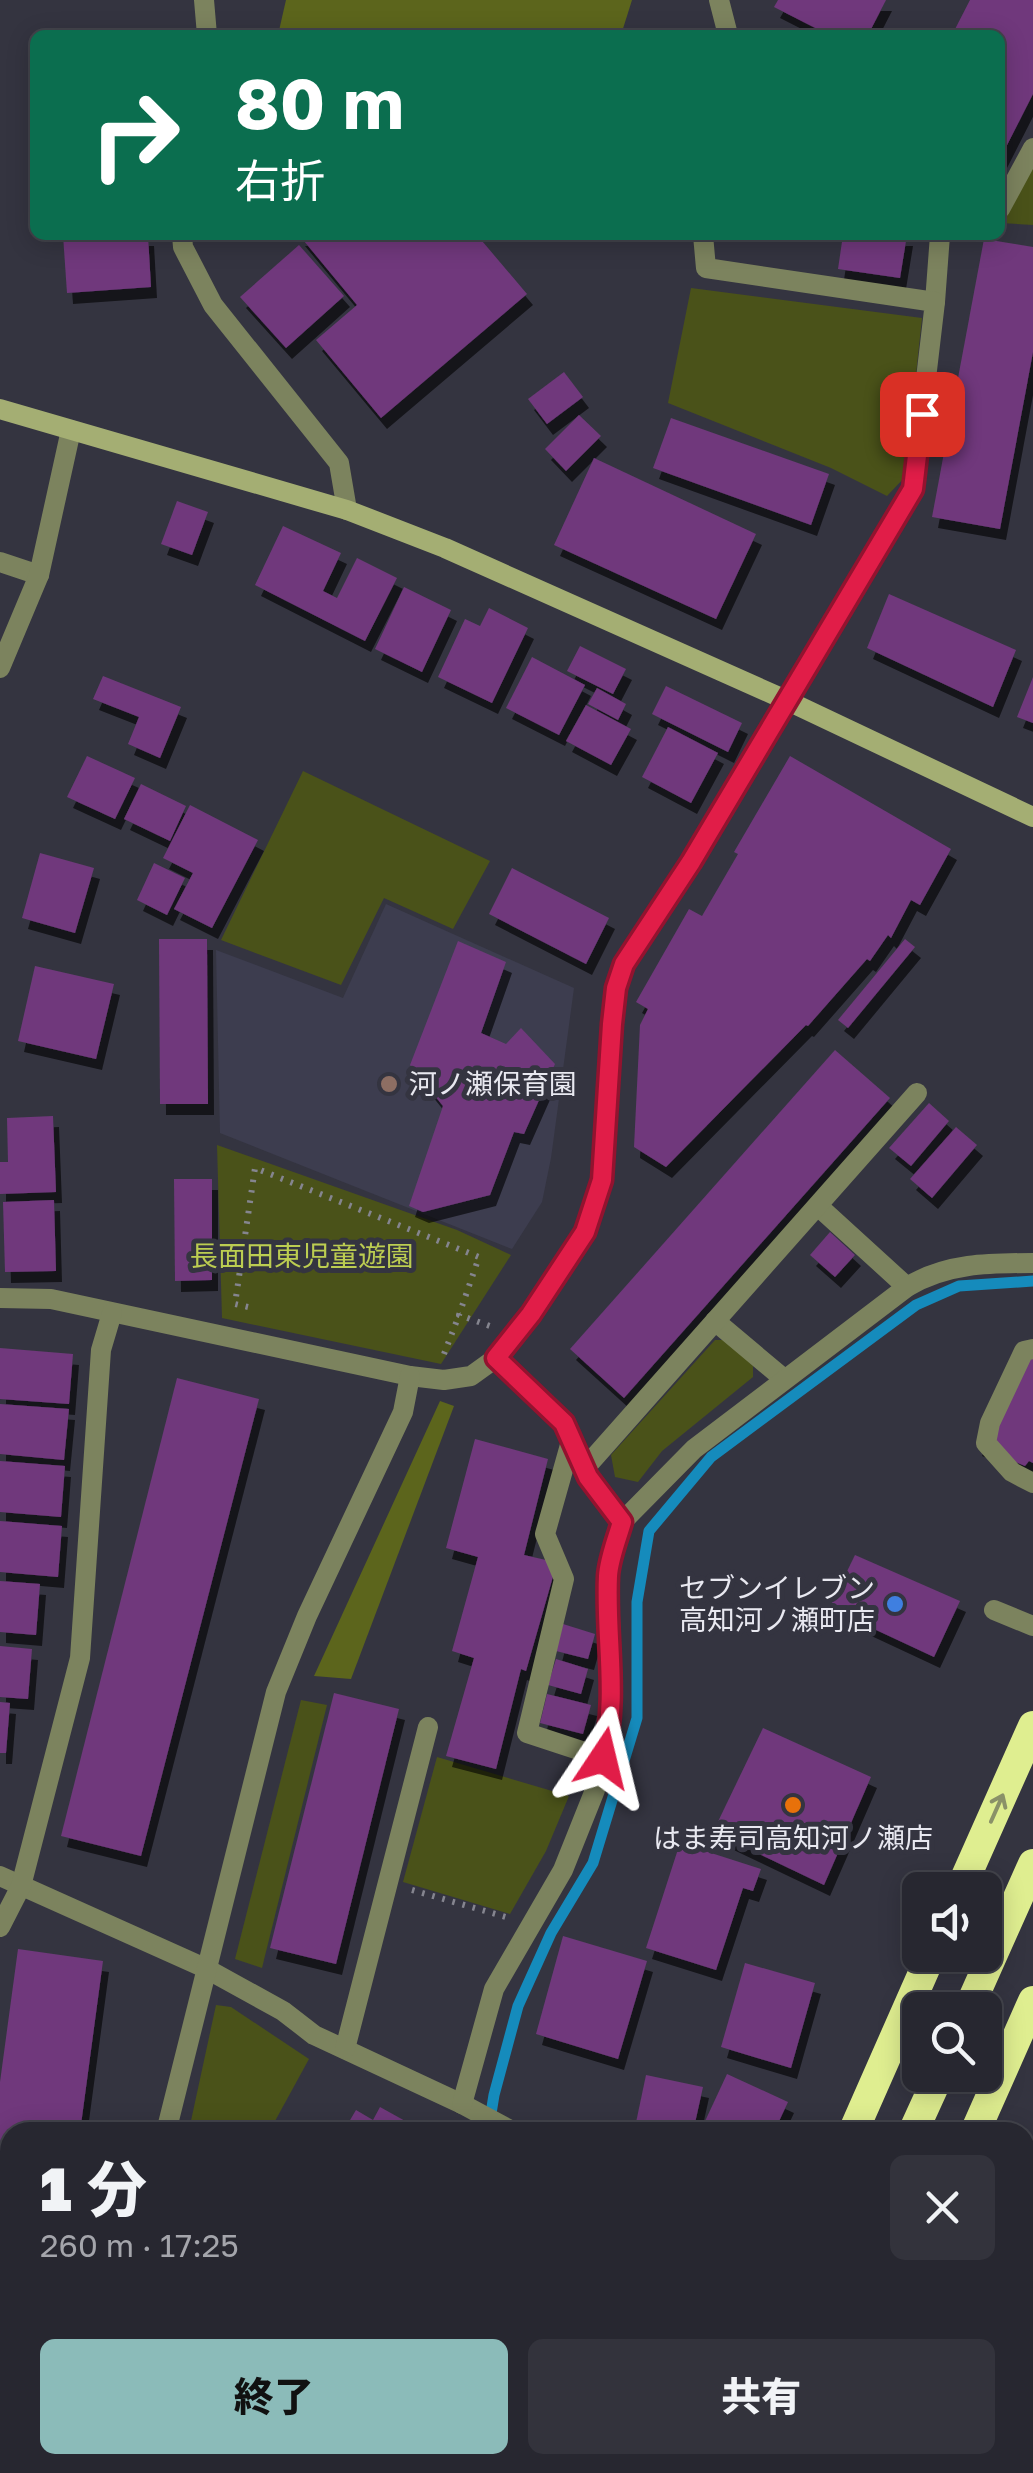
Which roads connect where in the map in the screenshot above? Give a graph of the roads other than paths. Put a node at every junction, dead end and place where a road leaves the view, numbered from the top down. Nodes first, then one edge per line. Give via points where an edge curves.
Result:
1 (204, 0) edge
2 (720, 0) edge
3 (206, 30) edge
4 (727, 30) edge
5 (1033, 148) edge
6 (1005, 199) edge
7 (182, 240) edge
8 (703, 240) edge
9 (940, 240) edge
10 (935, 302) junction
11 (0, 409) edge
12 (71, 430) junction
13 (347, 510) junction
14 (0, 562) edge
15 (39, 575) junction
16 (0, 668) edge
17 (788, 701) junction
18 (1033, 818) edge
19 (917, 1093) dead end
20 (818, 1206) junction
21 (1033, 1263) edge
22 (907, 1287) junction
23 (0, 1298) edge
24 (112, 1313) junction
25 (716, 1321) junction
26 (1033, 1350) edge
27 (496, 1358) junction
28 (410, 1376) junction
29 (784, 1379) junction
30 (572, 1438) junction
31 (584, 1468) junction
32 (1033, 1483) edge
33 (622, 1522) junction
34 (994, 1610) dead end
35 (1033, 1626) edge
36 (1033, 1726) edge
37 (428, 1727) dead end
38 (603, 1758) junction
39 (1033, 1864) edge
40 (968, 1872) edge
41 (0, 1876) edge
42 (22, 1886) junction
43 (0, 1927) edge
44 (205, 1968) junction
45 (924, 1972) edge
46 (976, 1992) edge
47 (1033, 2000) edge
48 (345, 2050) junction
49 (932, 2092) edge
50 (469, 2108) junction
51 (168, 2122) edge
52 (495, 2122) edge
53 (857, 2122) edge
54 (918, 2122) edge
55 (979, 2122) edge

1 - 3 street
2 - 4 street
5 - 6 street
7 - 13 street via 213,304 338,464
8 - 10 street via 706,268
9 - 10 street
10 - 17 street via 913,489
11 - 12 street
12 - 13 street
12 - 15 street
13 - 17 street
14 - 15 street
15 - 16 street
17 - 18 street
17 - 27 street via 624,964 612,1024 602,1180 585,1232
19 - 20 street
20 - 22 street
20 - 25 street
21 - 22 street via 954,1268
22 - 29 street
23 - 24 street via 51,1299
24 - 28 street
24 - 42 street via 101,1350 80,1658
25 - 29 street
25 - 31 street
26 - 32 street via 1024,1351 986,1443 1012,1472
27 - 28 street via 471,1376
27 - 30 street
28 - 44 street via 403,1412 276,1692
29 - 33 street via 694,1449
30 - 31 street
30 - 38 street via 546,1534 564,1578 526,1734
31 - 33 street
33 - 38 street via 608,1573 614,1693
34 - 35 street
40 -> 36 highway
37 - 48 street
38 - 50 street via 562,1870 494,1988
39 - 46 highway
41 - 42 street
42 - 43 street
42 - 44 street
44 - 48 street
44 - 51 street
45 - 53 highway
47 - 55 highway
48 - 50 street
49 - 54 highway
50 - 52 street

